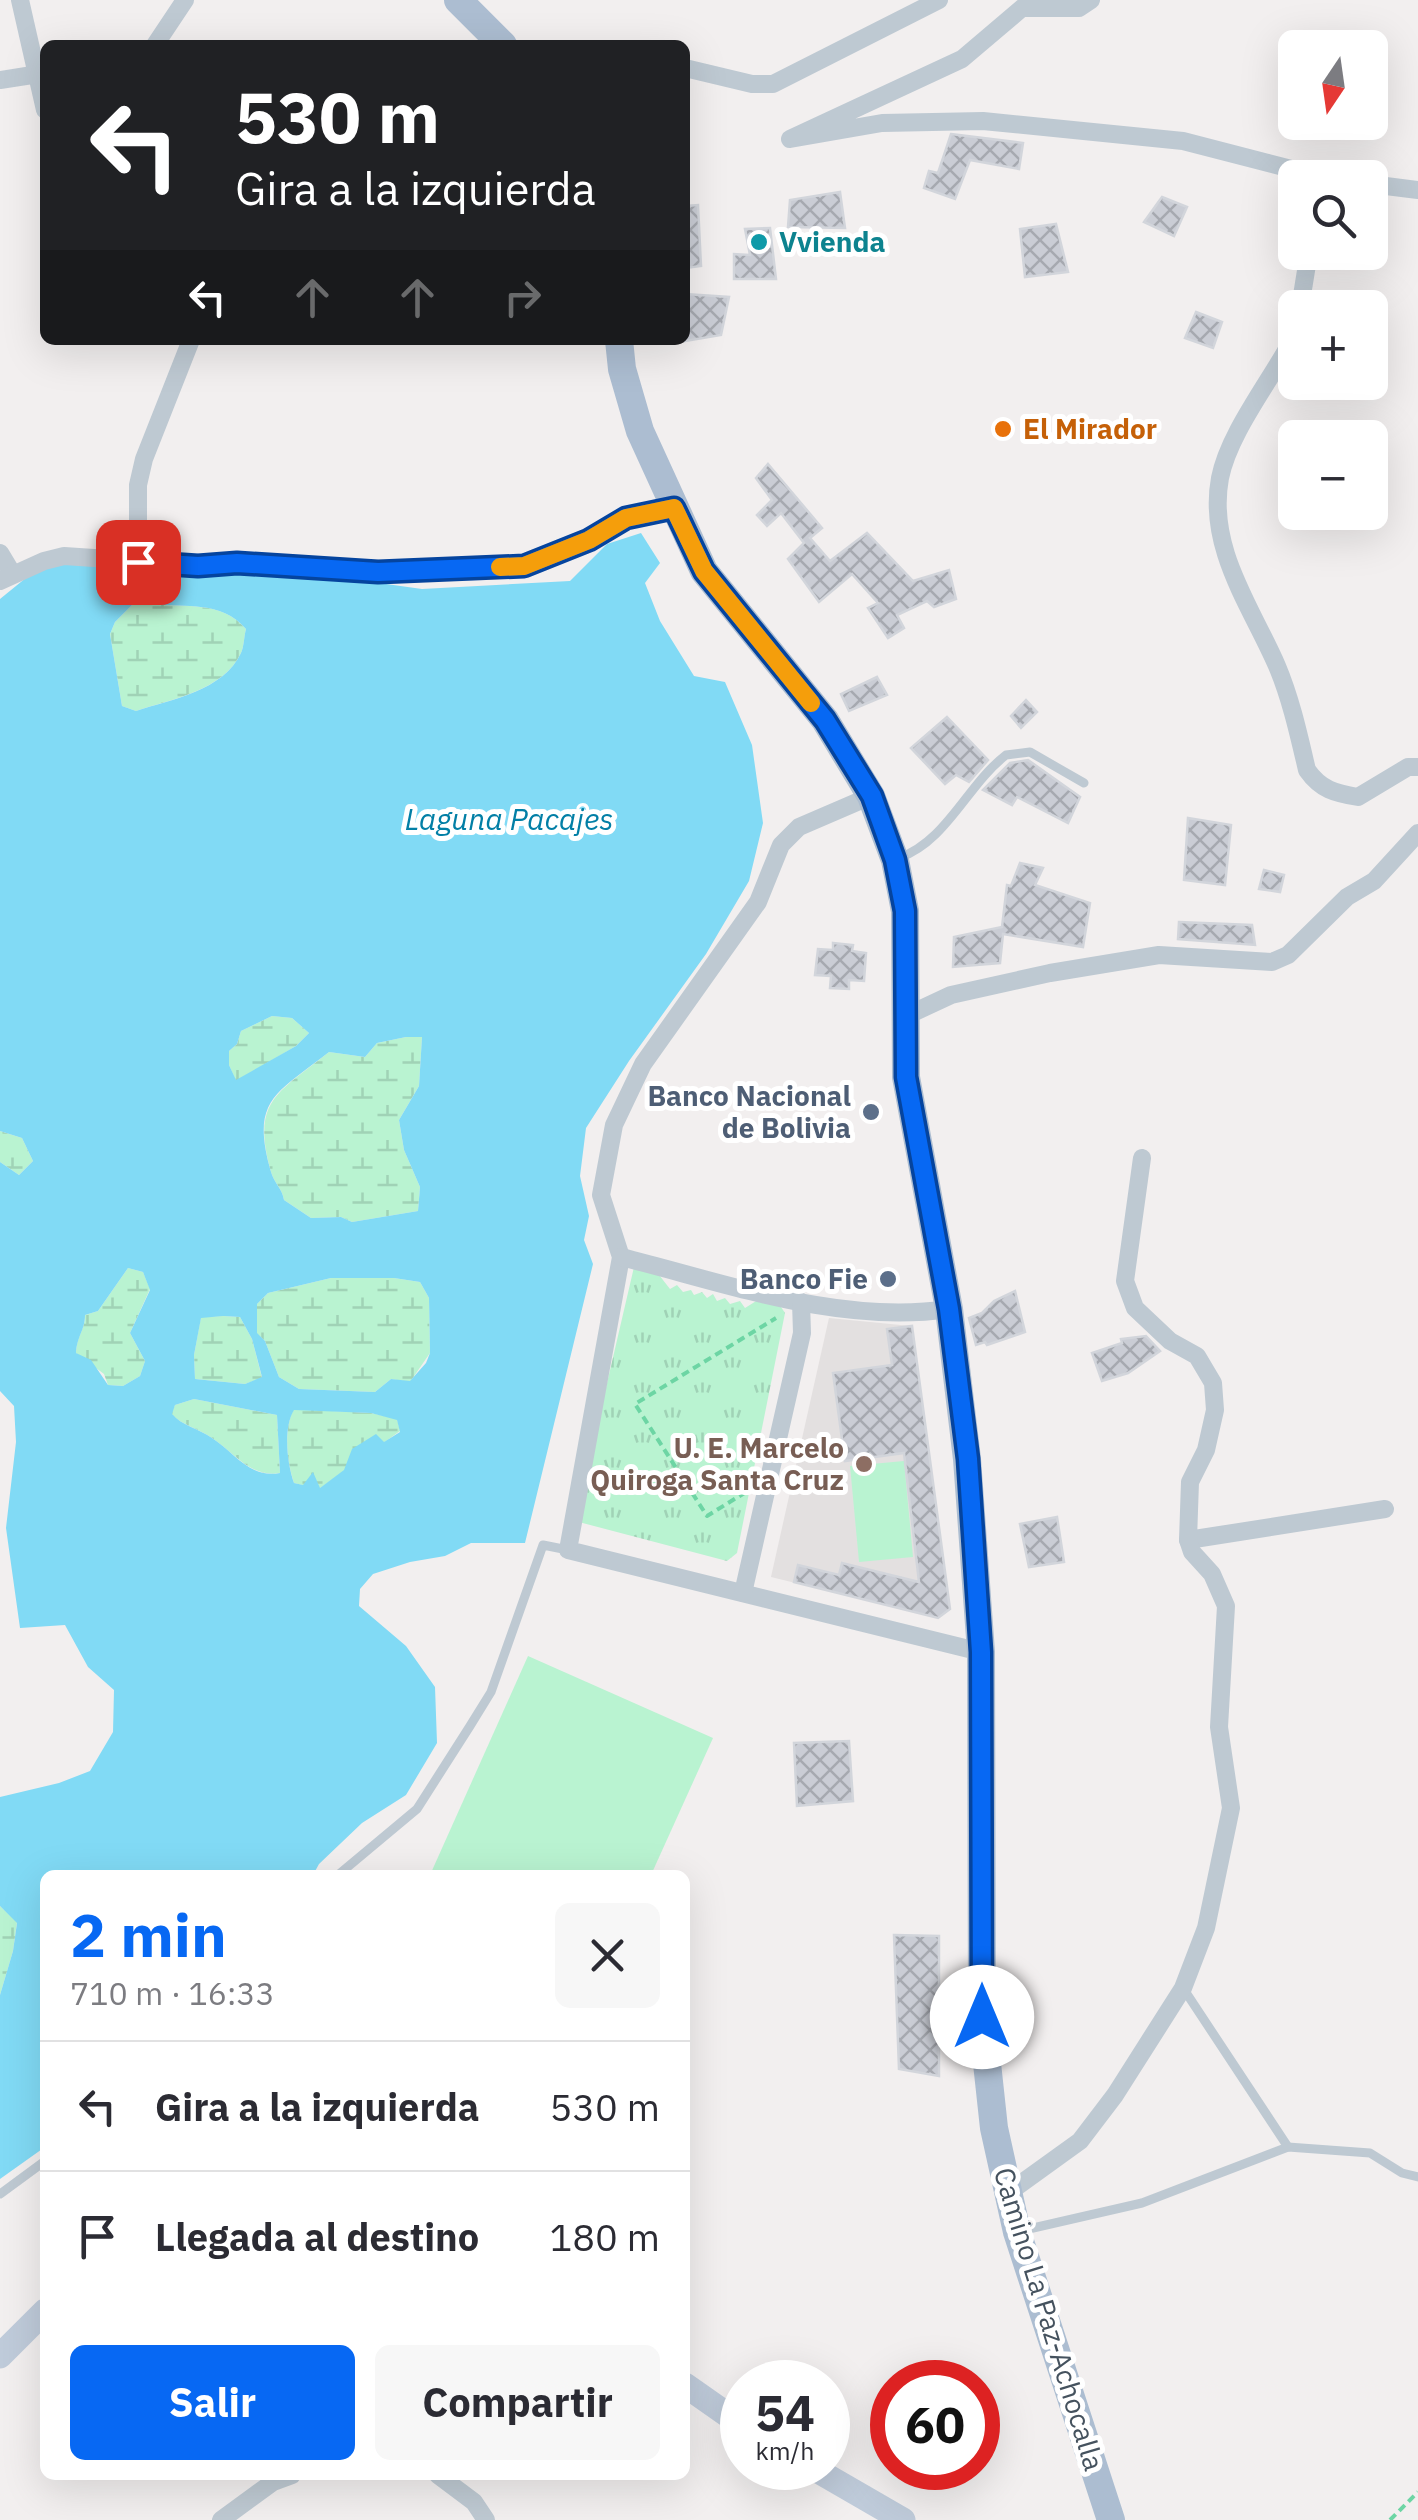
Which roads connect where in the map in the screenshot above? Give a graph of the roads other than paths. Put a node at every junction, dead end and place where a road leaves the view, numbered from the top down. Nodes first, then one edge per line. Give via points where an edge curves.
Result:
1 (20, 0) edge
2 (185, 0) edge
3 (458, 0) edge
4 (939, 0) edge
5 (1091, 0) edge
6 (158, 40) edge
7 (498, 40) edge
8 (690, 69) edge
9 (40, 73) edge
10 (0, 80) edge
11 (1278, 166) edge
12 (1388, 186) edge
13 (1418, 190) edge
14 (189, 345) edge
15 (620, 345) edge
16 (1278, 366) edge
17 (674, 508) junction
18 (0, 553) edge
19 (138, 562) junction
20 (6, 577) edge
21 (1418, 766) edge
22 (1084, 783) dead end
23 (872, 796) junction
24 (1418, 832) edge
25 (895, 860) junction
26 (904, 1018) junction
27 (1142, 1158) dead end
28 (621, 1257) junction
29 (801, 1302) junction
30 (949, 1309) junction
31 (1385, 1509) dead end
32 (1188, 1540) junction
33 (568, 1550) junction
34 (743, 1594) junction
35 (981, 1652) junction
36 (344, 1870) edge
37 (1183, 1988) junction
38 (1288, 2147) junction
39 (40, 2165) edge
40 (1418, 2177) edge
41 (1008, 2193) junction
42 (0, 2194) edge
43 (1017, 2232) junction
44 (40, 2316) edge
45 (0, 2356) edge
46 (690, 2389) edge
47 (720, 2410) edge
48 (278, 2480) edge
49 (442, 2480) edge
50 (850, 2489) edge
51 (221, 2520) edge
52 (486, 2520) edge
53 (903, 2520) edge
54 (1111, 2520) edge

1 - 9 street
2 - 6 street
3 - 7 main road
4 - 8 street via 773,84
5 - 11 street via 1078,8 1022,8 962,59 790,140 882,123 983,121 1183,141
9 - 10 street
12 - 13 street
14 - 19 street via 141,472
15 - 17 main road, Camino La Paz-Achocalla via 640,431
16 - 21 street via 1220,476 1220,538 1278,668 1307,770 1317,784 1358,797
17 - 19 street via 626,518 524,566 378,572
17 - 23 main road, Camino La Paz-Achocalla via 704,571 825,720
18 - 20 street
19 - 20 street via 64,556
22 - 25 lane via 1037,755 1006,755 933,837
23 - 25 main road, Camino La Paz-Achocalla
23 - 28 street via 798,827 781,845 758,902 644,1064 614,1125 601,1195
24 - 26 street via 1374,881 1272,962 1132,959 951,995
25 - 26 main road, Camino La Paz-Achocalla via 905,911
26 - 30 main road, Camino La Paz-Achocalla via 906,1077
27 - 32 street via 1125,1281 1135,1308 1170,1342 1197,1356 1213,1383 1209,1436 1190,1482
28 - 29 street
28 - 33 street
29 - 30 street via 891,1314
29 - 34 street via 802,1333
30 - 35 main road, Camino La Paz-Achocalla
31 - 32 street
32 - 37 street via 1226,1606 1220,1727 1231,1808 1206,1928
33 - 34 street
33 - 36 lane via 543,1544 491,1692 418,1809
34 - 35 street
35 - 41 main road, Camino La Paz-Achocalla via 982,2017
37 - 38 lane
37 - 41 street via 1080,2140
38 - 40 lane via 1370,2154
38 - 43 lane via 1142,2204
39 - 42 lane
41 - 43 main road, Camino La Paz-Achocalla
43 - 54 main road, Camino La Paz-Achocalla
44 - 45 main road
46 - 47 main road
48 - 51 street
49 - 52 street via 474,2502
50 - 53 main road

